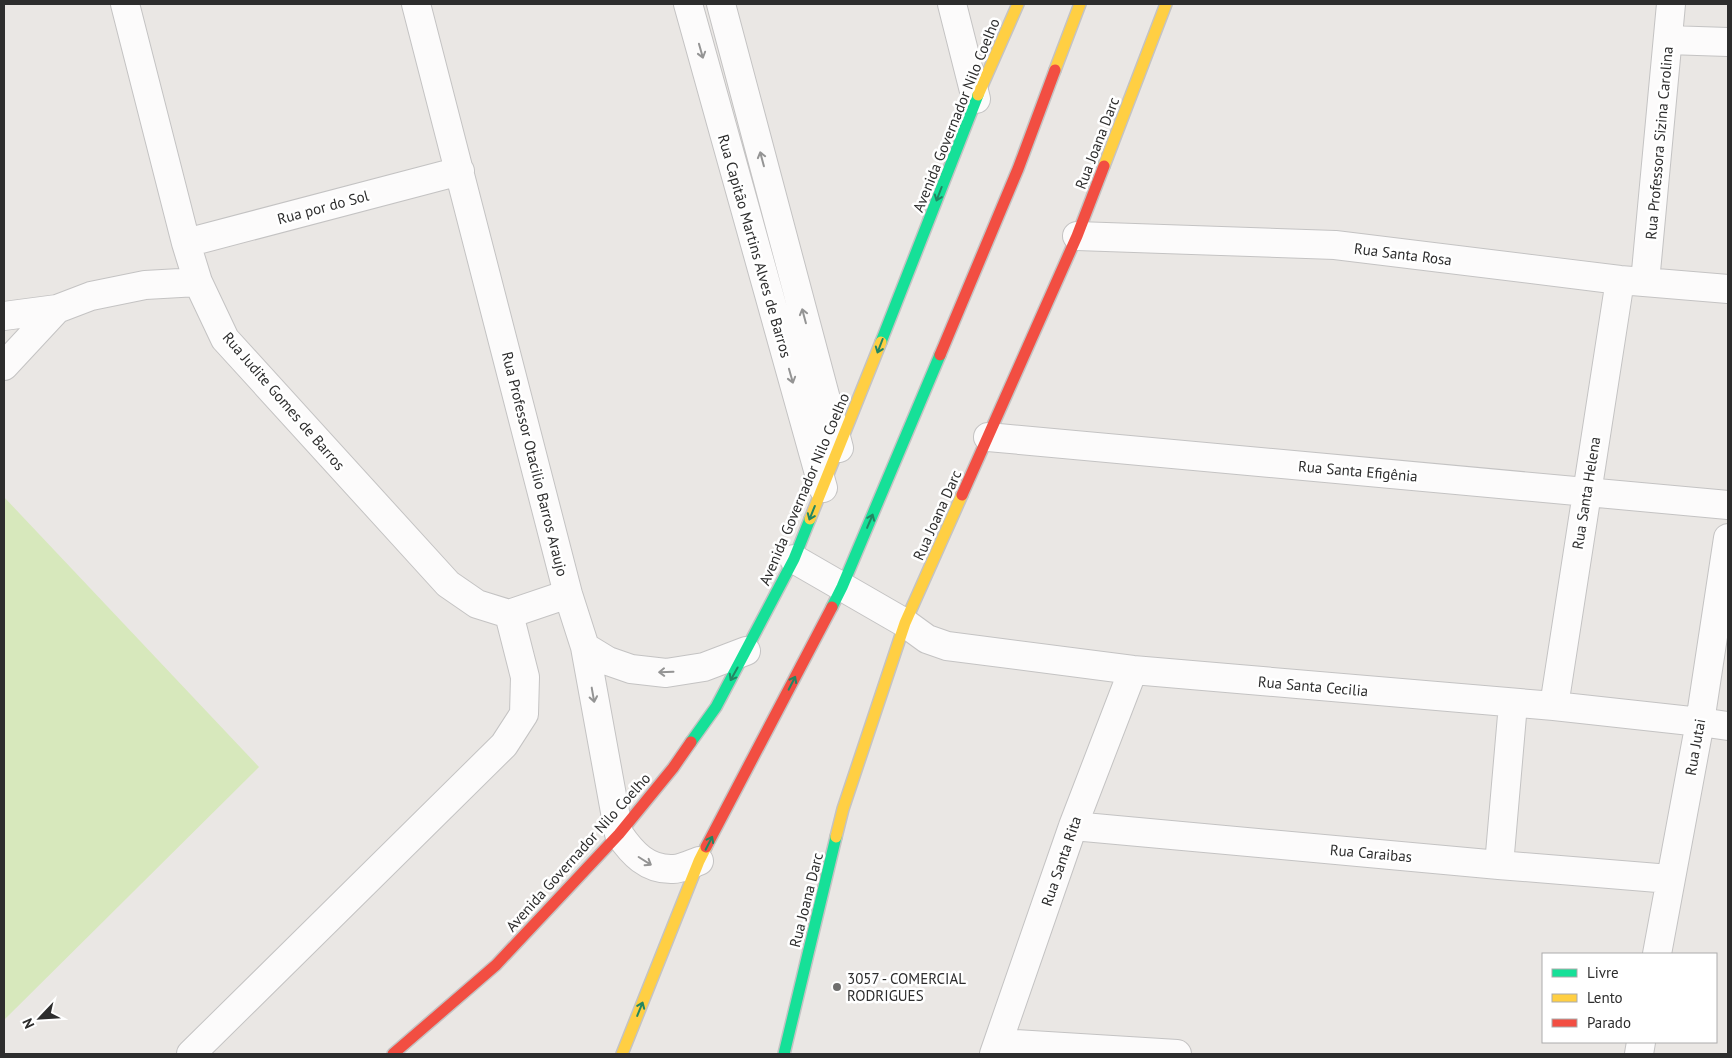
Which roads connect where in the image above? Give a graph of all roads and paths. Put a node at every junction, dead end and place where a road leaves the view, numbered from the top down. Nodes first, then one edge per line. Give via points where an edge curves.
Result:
1 (124, 4) edge
2 (416, 4) edge
3 (688, 4) edge
4 (721, 4) edge
5 (952, 4) edge
6 (1018, 4) edge
7 (1080, 4) edge
8 (1166, 4) edge
9 (1671, 4) edge
10 (1668, 40) junction
11 (1728, 42) edge
12 (976, 99) junction
13 (460, 171) junction
14 (1077, 236) junction
15 (186, 243) junction
16 (1632, 281) junction
17 (198, 282) junction
18 (1728, 290) edge
19 (57, 309) junction
20 (4, 316) edge
21 (4, 366) edge
22 (988, 436) junction
23 (839, 448) junction
24 (822, 488) junction
25 (1586, 492) junction
26 (1728, 505) edge
27 (1728, 538) edge
28 (794, 559) junction
29 (842, 587) junction
30 (568, 594) junction
31 (509, 614) junction
32 (905, 622) junction
33 (585, 647) junction
34 (746, 651) junction
35 (1133, 670) junction
36 (1513, 704) junction
37 (1554, 706) junction
38 (1700, 722) junction
39 (1728, 726) edge
40 (1073, 826) junction
41 (619, 834) junction
42 (699, 861) junction
43 (1499, 865) junction
44 (1670, 879) junction
45 (1657, 953) edge
46 (996, 1048) edge
47 (190, 1054) edge
48 (393, 1054) edge
49 (622, 1054) edge
50 (784, 1054) edge
51 (1177, 1054) edge

1 - 15 street, Rua Judite Gomes de Barros
2 - 13 street, Rua Professor Otacilio Barros Araujo
3 -> 24 street, Rua Capitão Martins Alves de Barros
23 -> 4 street, Rua Capitão Martins Alves de Barros
5 - 12 street
6 - 12 main road, Avenida Governador Nilo Coelho
29 -> 7 main road via 1018,169
8 - 14 main road, Rua Joana Darc
9 - 10 street, Rua Professora Sizina Carolina
10 - 11 street
10 - 16 street, Rua Professora Sizina Carolina
12 -> 23 main road, Avenida Governador Nilo Coelho
13 - 15 street, Rua por do Sol
13 - 30 street, Rua Professor Otacilio Barros Araujo
14 - 16 street, Rua Santa Rosa via 1335,245
14 - 22 main road, Rua Joana Darc
15 - 17 street, Rua Judite Gomes de Barros
16 - 18 street, Rua Santa Rosa
16 - 25 street, Rua Santa Helena
17 - 19 street via 145,285 91,296
17 - 31 street, Rua Judite Gomes de Barros via 225,339 448,584 476,604
19 - 20 street
19 - 21 street
22 - 25 street, Rua Santa Efigênia
22 - 32 main road, Rua Joana Darc
23 - 24 main road, Avenida Governador Nilo Coelho
24 -> 28 main road, Avenida Governador Nilo Coelho
25 - 26 street, Rua Santa Efigênia
25 - 37 street, Rua Santa Helena
27 - 38 street, Rua Jutai
28 - 29 street, Rua Santa Cecilia
28 - 34 main road, Avenida Governador Nilo Coelho
29 - 32 street, Rua Santa Cecilia
42 -> 29 main road
30 - 31 street
30 - 33 street, Rua Professor Otacilio Barros Araujo
31 - 47 street via 525,678 524,714 504,745
32 - 35 street, Rua Santa Cecilia via 927,639 947,646
32 - 50 main road, Rua Joana Darc via 843,809
34 -> 33 street via 704,667 666,673 631,670
33 -> 41 street, Rua Professor Otacilio Barros Araujo
34 -> 41 main road, Avenida Governador Nilo Coelho via 716,708 673,768
35 - 36 street, Rua Santa Cecilia
35 - 40 street, Rua Santa Rita
36 - 37 street, Rua Santa Cecilia
36 - 43 street
37 - 38 street, Rua Santa Cecilia
38 - 39 street, Rua Santa Cecilia
38 - 44 street, Rua Jutai
40 - 43 street, Rua Caraibas
40 - 46 street, Rua Santa Rita
41 -> 42 street, Rua Professor Otacilio Barros Araujo via 641,860 654,867 674,869
41 - 48 main road, Avenida Governador Nilo Coelho via 496,965
49 -> 42 main road
43 - 44 street, Rua Caraibas
44 - 45 street, Rua Jutai
46 - 51 street

